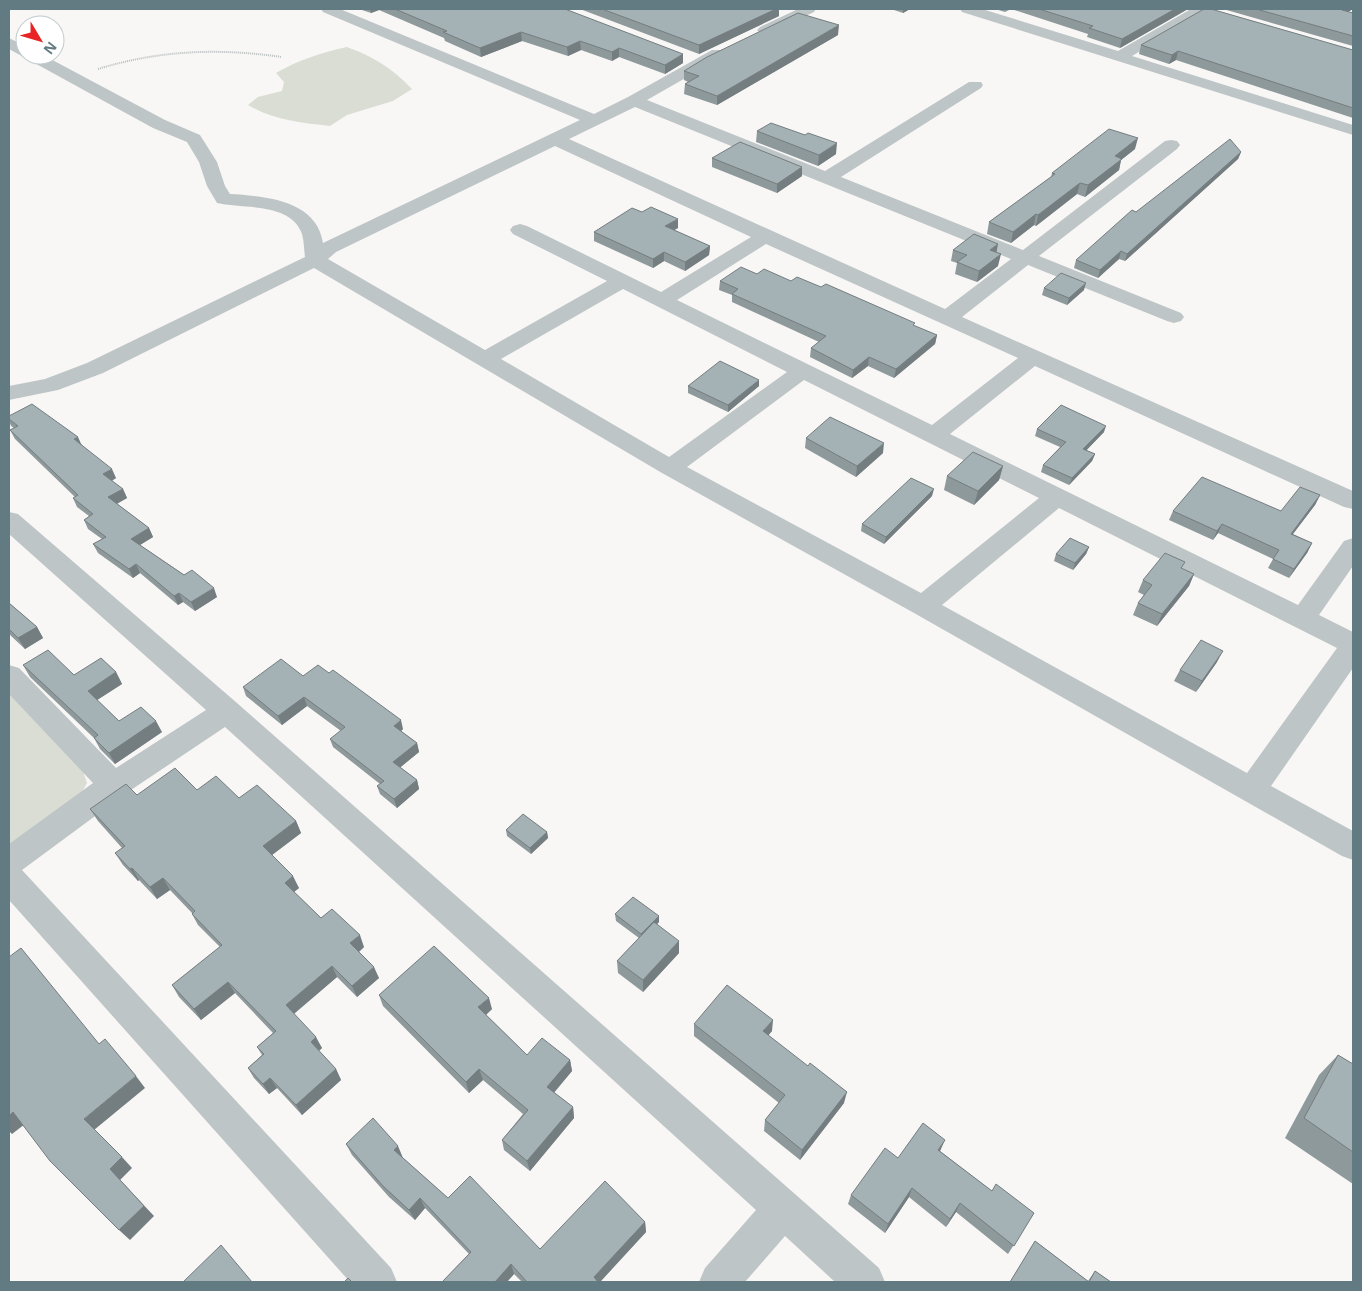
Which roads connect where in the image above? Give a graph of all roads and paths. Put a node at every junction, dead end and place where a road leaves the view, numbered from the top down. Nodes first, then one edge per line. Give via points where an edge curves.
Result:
1 (328, 9) edge
2 (808, 9) edge
3 (966, 9) edge
4 (1204, 10) edge
5 (750, 37) edge
6 (733, 46) edge
7 (682, 55) edge
8 (282, 57) dead end
9 (1120, 57) junction
10 (700, 62) junction
11 (49, 65) edge
12 (73, 78) junction
13 (975, 85) dead end
14 (634, 101) junction
15 (594, 120) junction
16 (1353, 130) edge
17 (555, 139) junction
18 (1171, 145) dead end
19 (827, 178) junction
20 (520, 230) dead end
21 (765, 236) junction
22 (1024, 257) junction
23 (315, 260) junction
24 (622, 281) junction
25 (661, 301) junction
26 (1174, 317) dead end
27 (947, 318) junction
28 (1033, 357) junction
29 (484, 360) junction
30 (803, 371) junction
31 (9, 393) edge
32 (933, 436) junction
33 (670, 468) junction
34 (1057, 497) junction
35 (1353, 501) edge
36 (9, 520) edge
37 (1353, 547) edge
38 (924, 606) junction
39 (1302, 619) junction
40 (1353, 646) edge
41 (9, 676) edge
42 (227, 711) junction
43 (114, 785) junction
44 (1252, 790) junction
45 (1353, 847) edge
46 (9, 862) edge
47 (9, 878) edge
48 (783, 1209) junction
49 (378, 1282) edge
50 (719, 1282) edge
51 (864, 1282) edge

1 - 15 street
2 - 5 street
3 - 9 street
4 - 9 street
6 - 10 street
7 - 10 street
8 - 12 path via 199,50 162,53 130,59
9 - 16 street
10 - 14 street
11 - 12 street
12 - 23 street via 194,139 224,199 265,202 291,211 310,230
13 - 19 street
14 - 15 street
14 - 19 street
15 - 17 street
17 - 21 street
17 - 23 street via 329,248
18 - 22 street
19 - 22 street
20 - 24 street
21 - 25 street
21 - 27 street
22 - 26 street
22 - 27 street
23 - 29 street
23 - 31 street via 95,368 50,385
24 - 25 street
24 - 29 street
25 - 30 street
27 - 28 street
28 - 32 street
28 - 35 street
29 - 33 street
30 - 32 street
30 - 33 street
32 - 34 street
33 - 38 street
34 - 38 street
34 - 39 street
36 - 42 street
37 - 39 street
38 - 44 street
39 - 40 street
40 - 44 street
41 - 43 street
42 - 43 street
42 - 48 street
43 - 46 street
44 - 45 street
47 - 49 street
48 - 50 street
48 - 51 street

